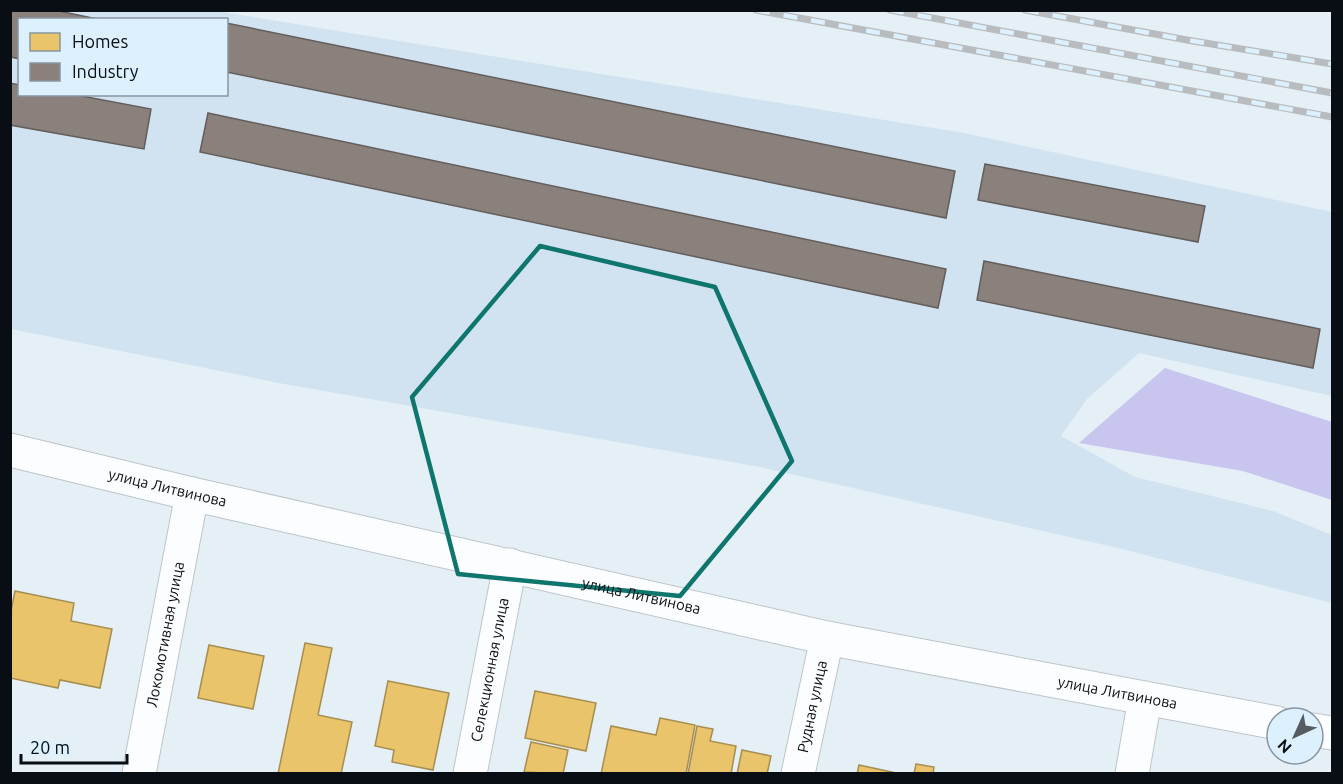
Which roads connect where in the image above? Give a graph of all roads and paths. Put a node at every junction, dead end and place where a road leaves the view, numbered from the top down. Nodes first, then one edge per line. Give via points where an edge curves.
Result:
1 (10, 450) edge
2 (192, 494) junction
3 (510, 565) junction
4 (827, 638) junction
5 (1145, 698) junction
6 (1265, 721) edge
7 (139, 774) edge
8 (470, 774) edge
9 (798, 774) edge
10 (1132, 774) edge

1 - 2 main road, улица Литвинова
2 - 3 main road, улица Литвинова
2 - 7 main road, Локомотивная улица
3 - 4 main road, улица Литвинова
3 - 8 main road, Селекционная улица
4 - 5 main road, улица Литвинова
4 - 9 main road, Рудная улица
5 - 6 main road, улица Литвинова
5 - 10 main road

